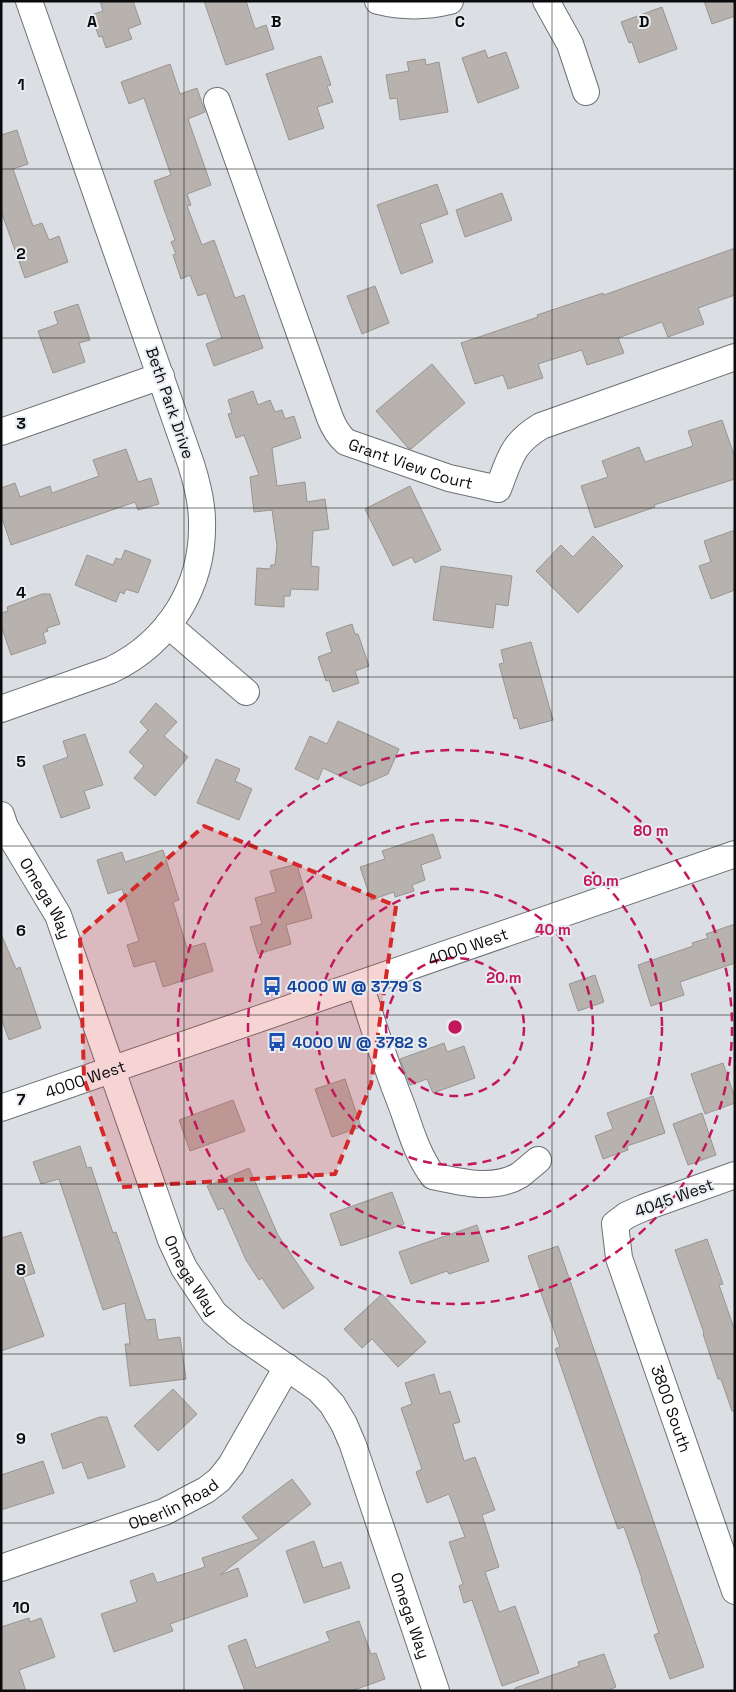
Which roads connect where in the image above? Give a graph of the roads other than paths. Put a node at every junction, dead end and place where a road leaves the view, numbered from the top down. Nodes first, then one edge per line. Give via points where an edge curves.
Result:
1 (29, 1) edge
2 (378, 1) edge
3 (450, 1) edge
4 (546, 1) edge
5 (586, 92) dead end
6 (217, 101) dead end
7 (733, 363) edge
8 (160, 376) junction
9 (1, 432) edge
10 (168, 625) junction
11 (246, 692) dead end
12 (1, 709) edge
13 (1, 815) edge
14 (735, 854) edge
15 (360, 984) junction
16 (112, 1070) junction
17 (1, 1108) edge
18 (538, 1160) dead end
19 (735, 1175) edge
20 (615, 1224) joint
21 (287, 1367) junction
22 (1, 1568) edge
23 (735, 1591) edge
24 (436, 1691) edge

1 - 8 street, Beth Park Drive
2 - 3 street via 407,6
4 - 5 street via 570,44
6 - 7 street, Grant View Court via 330,418 339,436 354,446 449,478 498,489 514,450 521,440 541,426
8 - 9 street
8 - 10 street, Beth Park Drive via 191,464 202,520 200,557 195,575 189,592
10 - 11 street
10 - 12 street, Beth Park Drive via 142,652 126,662
13 - 16 street, Omega Way via 58,915
14 - 15 street, 4000 West
15 - 16 street, 4000 West
15 - 18 street via 384,1060 424,1164 433,1176 467,1184 499,1183 519,1175
16 - 17 street, 4000 West
16 - 21 street, Omega Way via 171,1240 184,1268 214,1313
19 - 20 street, 4045 West via 628,1214
20 - 23 street, 3800 South via 620,1258
21 - 22 street, Oberlin Road via 231,1465 206,1490 164,1512
21 - 24 street, Omega Way via 318,1389 344,1424

